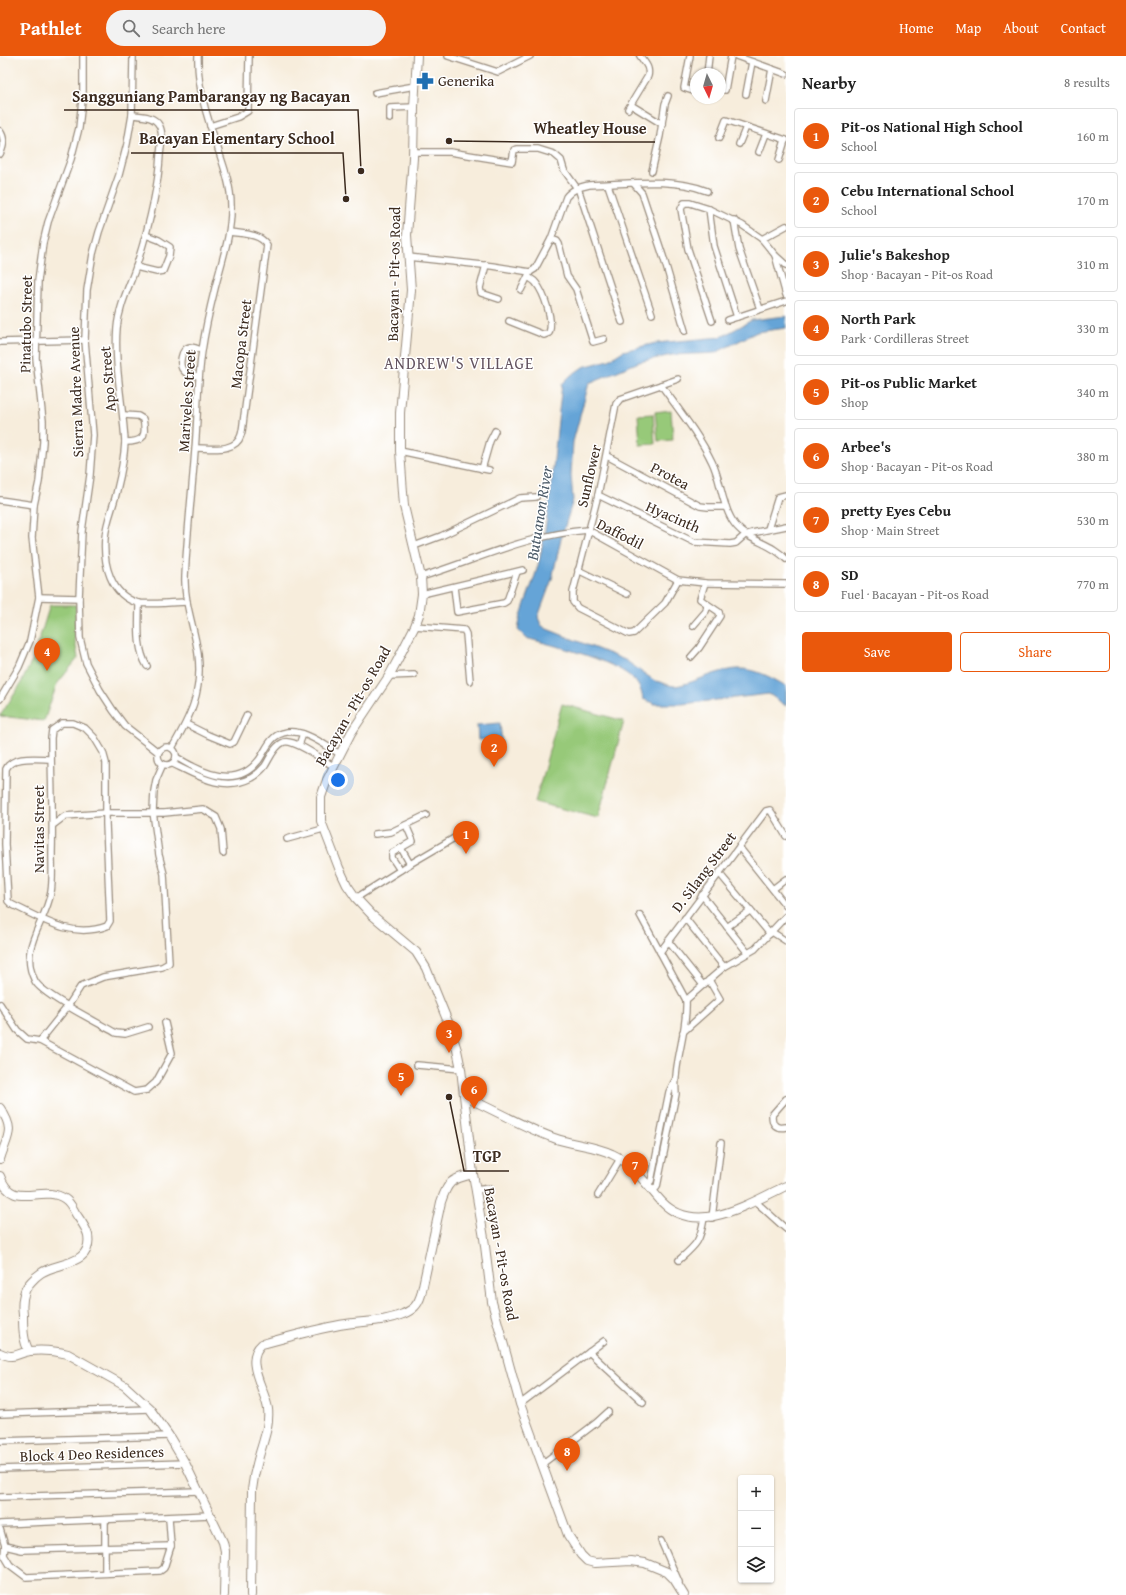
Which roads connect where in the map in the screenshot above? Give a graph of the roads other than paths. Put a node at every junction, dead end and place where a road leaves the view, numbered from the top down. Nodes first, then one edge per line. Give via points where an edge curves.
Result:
1 (83, 56) edge
2 (133, 56) edge
3 (198, 56) edge
4 (249, 56) edge
5 (417, 56) edge
6 (448, 56) edge
7 (530, 56) edge
8 (640, 56) edge
9 (690, 56) edge
10 (710, 56) edge
11 (731, 56) edge
12 (736, 56) edge
13 (752, 62) junction
14 (708, 68) edge
15 (772, 69) junction
16 (786, 74) edge
17 (726, 84) edge
18 (415, 86) junction
19 (690, 90) edge
20 (375, 93) dead end
21 (746, 94) dead end
22 (668, 96) dead end
23 (766, 101) dead end
24 (414, 107) junction
25 (132, 115) junction
26 (390, 119) dead end
27 (662, 124) junction
28 (210, 126) junction
29 (746, 127) junction
30 (0, 131) edge
31 (766, 134) junction
32 (719, 138) dead end
33 (785, 140) edge
34 (739, 144) dead end
35 (414, 152) junction
36 (759, 152) dead end
37 (0, 154) edge
38 (779, 160) dead end
39 (652, 171) dead end
40 (608, 184) junction
41 (634, 184) junction
42 (577, 188) junction
43 (707, 191) dead end
44 (709, 209) junction
45 (734, 220) junction
46 (786, 226) edge
47 (230, 232) junction
48 (146, 235) junction
49 (551, 239) junction
50 (762, 239) junction
51 (775, 255) junction
52 (408, 257) junction
53 (486, 265) junction
54 (786, 265) edge
55 (136, 267) junction
56 (529, 275) junction
57 (521, 290) dead end
58 (786, 295) edge
59 (499, 299) dead end
60 (786, 302) edge
61 (760, 309) junction
62 (652, 314) dead end
63 (737, 317) junction
64 (728, 320) dead end
65 (509, 321) dead end
66 (712, 321) dead end
67 (622, 322) dead end
68 (685, 331) dead end
69 (604, 339) dead end
70 (85, 340) junction
71 (36, 341) junction
72 (0, 342) edge
73 (202, 350) junction
74 (199, 376) junction
75 (678, 379) dead end
76 (661, 385) junction
77 (124, 415) junction
78 (495, 431) dead end
79 (125, 442) junction
80 (196, 448) junction
81 (400, 451) junction
82 (607, 456) junction
83 (482, 469) junction
84 (489, 470) dead end
85 (598, 495) junction
86 (786, 495) edge
87 (536, 497) dead end
88 (0, 500) edge
89 (34, 505) junction
90 (726, 507) junction
91 (786, 526) edge
92 (768, 529) junction
93 (588, 530) junction
94 (745, 535) junction
95 (414, 546) junction
96 (786, 559) edge
97 (523, 570) dead end
98 (578, 570) junction
99 (517, 572) junction
100 (420, 577) junction
101 (678, 580) junction
102 (705, 583) junction
103 (786, 584) edge
104 (454, 587) junction
105 (422, 594) junction
106 (627, 594) dead end
107 (39, 598) junction
108 (79, 598) junction
109 (187, 602) junction
110 (139, 603) junction
111 (707, 605) junction
112 (414, 626) junction
113 (693, 626) dead end
114 (691, 657) dead end
115 (147, 666) dead end
116 (414, 675) dead end
117 (389, 676) junction
118 (470, 680) dead end
119 (0, 699) edge
120 (247, 715) dead end
121 (186, 724) junction
122 (303, 734) junction
123 (299, 745) junction
124 (172, 748) junction
125 (158, 752) junction
126 (340, 754) junction
127 (176, 757) junction
128 (51, 759) junction
129 (163, 764) junction
130 (173, 764) junction
131 (333, 766) junction
132 (209, 773) junction
133 (207, 780) junction
134 (52, 812) junction
135 (153, 812) junction
136 (106, 813) junction
137 (426, 815) dead end
138 (65, 816) junction
139 (53, 825) junction
140 (406, 825) junction
141 (323, 829) junction
142 (376, 834) dead end
143 (461, 834) dead end
144 (786, 836) edge
145 (287, 839) dead end
146 (738, 847) junction
147 (401, 848) junction
148 (222, 853) dead end
149 (410, 864) junction
150 (400, 870) junction
151 (719, 873) junction
152 (786, 879) edge
153 (773, 889) junction
154 (702, 895) junction
155 (356, 898) junction
156 (786, 906) edge
157 (750, 910) junction
158 (640, 915) dead end
159 (786, 916) edge
160 (685, 918) junction
161 (43, 919) junction
162 (727, 927) junction
163 (771, 933) junction
164 (668, 941) junction
165 (786, 941) edge
166 (660, 952) junction
167 (747, 952) junction
168 (724, 967) junction
169 (709, 980) junction
170 (703, 985) junction
171 (686, 1000) junction
172 (0, 1004) edge
173 (68, 1006) junction
174 (165, 1023) dead end
175 (148, 1027) dead end
176 (683, 1032) junction
177 (40, 1041) junction
178 (417, 1065) dead end
179 (461, 1069) junction
180 (675, 1080) junction
181 (465, 1098) junction
182 (786, 1099) edge
183 (0, 1108) edge
184 (786, 1127) edge
185 (721, 1142) dead end
186 (0, 1159) edge
187 (620, 1159) junction
188 (473, 1174) junction
189 (0, 1176) edge
190 (647, 1184) junction
191 (786, 1186) edge
192 (490, 1188) dead end
193 (476, 1190) junction
194 (653, 1191) junction
195 (598, 1195) dead end
196 (755, 1200) junction
197 (708, 1218) junction
198 (786, 1230) edge
199 (679, 1260) dead end
200 (604, 1341) dead end
201 (29, 1351) junction
202 (589, 1352) junction
203 (0, 1353) edge
204 (643, 1402) dead end
205 (520, 1404) junction
206 (150, 1409) junction
207 (608, 1412) dead end
208 (0, 1414) edge
209 (169, 1436) junction
210 (0, 1441) edge
211 (185, 1463) junction
212 (542, 1464) junction
213 (0, 1469) edge
214 (199, 1491) junction
215 (0, 1496) edge
216 (210, 1516) junction
217 (169, 1518) junction
218 (105, 1521) junction
219 (0, 1524) edge
220 (0, 1529) edge
221 (661, 1542) dead end
222 (5, 1546) junction
223 (171, 1546) junction
224 (105, 1547) junction
225 (105, 1573) junction
226 (224, 1595) edge
227 (251, 1595) edge
228 (684, 1595) edge

1 - 71 street, Pinatubo Street via 79,128 43,243 38,281
2 - 25 street, Sierra Madre Avenue
3 - 28 street, Mariveles Street via 200,82
4 - 28 street via 248,110 238,117
5 - 18 main road, Bacayan - Pit-os Road
6 - 7 street via 498,72
8 - 27 street via 648,66 649,72 629,107
9 - 19 street via 684,88
10 - 14 street
11 - 17 street
12 - 13 street
13 - 15 street
13 - 21 street
15 - 16 street
15 - 23 street
18 - 20 street
18 - 24 main road, Bacayan - Pit-os Road
22 - 27 street
24 - 26 street via 390,108
24 - 35 main road, Bacayan - Pit-os Road
25 - 48 street, Apo Street via 151,118 161,129 159,178
25 - 70 street, Sierra Madre Avenue via 124,160 93,254 87,290
27 - 39 street
28 - 47 street, Mariveles Street via 230,192
29 - 31 street
29 - 32 street via 726,120
29 - 34 street
30 - 37 street via 4,146
31 - 33 street
31 - 36 street
33 - 38 street
35 - 42 street via 450,152 512,162 514,150 538,149 554,154
35 - 52 main road, Bacayan - Pit-os Road via 407,235
40 - 41 street
40 - 42 street
40 - 62 street
41 - 43 street via 667,183 696,186
41 - 68 street via 642,193
42 - 49 street via 566,197
42 - 67 street
44 - 45 street
44 - 63 street via 714,246
44 - 66 street via 686,202 681,208 688,249
45 - 50 street
45 - 61 street via 738,249
46 - 50 street
47 - 73 street, Mariveles Street
47 - 80 street, Macopa Street via 260,238 266,245 241,436 235,445 224,448
48 - 55 street, Apo Street
48 - 55 street via 170,247 166,265 163,271 157,272
49 - 56 street
49 - 69 street via 559,244 567,276 576,289 593,342
50 - 51 street
51 - 54 street
51 - 58 street
52 - 53 street
52 - 81 main road, Bacayan - Pit-os Road via 411,290 400,413
53 - 56 street
53 - 59 street via 481,293
55 - 77 street, Apo Street via 117,326 116,343
56 - 57 street
56 - 65 street via 536,283 549,310 549,333 544,335
60 - 61 street
61 - 63 street
63 - 64 street
70 - 71 street
70 - 108 street, Sierra Madre Avenue via 93,434 82,531
71 - 72 street
71 - 89 street, Pinatubo Street via 43,442
73 - 74 street, Mariveles Street
73 - 74 street via 188,347 181,362 181,368 185,373
74 - 80 street, Mariveles Street
75 - 76 street, Sunflower
76 - 82 street, Sunflower via 620,399 616,404
76 - 90 street via 712,461
77 - 79 street, Apo Street
77 - 79 street via 138,416 142,419 144,431 140,440
78 - 83 street
79 - 110 street, Apo Street via 124,459 105,538 107,567 120,593
80 - 109 street, Mariveles Street via 185,579
81 - 83 street
81 - 95 main road, Bacayan - Pit-os Road via 404,506
82 - 85 street, Sunflower
82 - 90 street, Protea via 700,506
83 - 84 street
85 - 93 street, Sunflower
85 - 94 street, Hyacinth via 694,542 730,544 736,543
86 - 92 street via 778,497
87 - 95 street via 520,498
88 - 89 street
89 - 107 street, Pinatubo Street via 32,538
90 - 94 street via 732,521
91 - 92 street, Hyacinth
92 - 94 street, Hyacinth
93 - 98 street, Sunflower
93 - 100 street, Daffodil via 511,545
93 - 101 street, Daffodil
94 - 96 street via 773,548
95 - 100 main road, Bacayan - Pit-os Road
97 - 99 street
98 - 101 street, Sunflower via 573,602 578,608 630,634 664,603
98 - 106 street
99 - 104 street
99 - 104 street via 504,603 457,612
100 - 105 main road, Bacayan - Pit-os Road
101 - 102 street, Daffodil
102 - 103 street, Daffodil
102 - 111 street via 700,599
104 - 105 street
105 - 112 main road, Bacayan - Pit-os Road
107 - 108 street
107 - 119 street via 30,641 19,667
108 - 125 street, Sierra Madre Avenue via 80,638 86,663 100,690 125,726
109 - 110 street, Apo Street
109 - 121 street, Mariveles Street via 198,654 199,673 194,702
110 - 115 street via 138,632 142,657
111 - 113 street via 706,611
111 - 114 street via 719,612 720,616
112 - 117 main road, Bacayan - Pit-os Road
112 - 118 street via 464,630
116 - 117 street
117 - 126 main road, Bacayan - Pit-os Road
120 - 121 street via 234,742 230,744
121 - 124 street, Mariveles Street
122 - 123 street
122 - 126 street
122 - 132 street via 292,732 274,737 259,760 245,772 226,776
123 - 131 street
123 - 133 street via 284,742 278,746 264,768 244,781 225,784
124 - 125 street via 163,748
124 - 127 street
125 - 129 street via 158,760
126 - 131 main road, Bacayan - Pit-os Road
127 - 130 street
127 - 132 street
128 - 134 street, Navitas Street
128 - 136 street, Navitas Street via 52,730 56,726 73,722 85,728 94,737 106,763
128 - 161 street via 16,760 6,769 7,897 11,904
129 - 130 street
129 - 135 street via 154,791
130 - 133 street
131 - 141 main road, Bacayan - Pit-os Road via 321,797 320,814
132 - 133 street
134 - 138 street
134 - 139 street, Navitas Street
135 - 136 street
135 - 148 street via 203,809 216,817 221,829
135 - 173 street via 158,856 164,874 169,963 162,967 103,977 81,986
136 - 138 street
136 - 161 street via 108,926 79,931
137 - 140 street
138 - 139 street
139 - 161 street, Navitas Street via 51,891
140 - 142 street via 391,832
140 - 147 street via 413,841
141 - 145 street
141 - 155 main road, Bacayan - Pit-os Road via 339,868
143 - 149 street
144 - 146 street, D. Silang Street via 770,810 766,811
146 - 151 street, D. Silang Street
146 - 153 street
147 - 149 street
147 - 150 street via 392,853 392,858
149 - 150 street
150 - 155 street
151 - 154 street, D. Silang Street
151 - 157 street
152 - 153 street
153 - 156 street
154 - 160 street, D. Silang Street
154 - 162 street
155 - 179 main road, Bacayan - Pit-os Road via 416,952 426,968 458,1050
157 - 162 street
157 - 163 street
158 - 166 street
159 - 163 street
160 - 164 street, D. Silang Street
160 - 168 street
161 - 173 street, Navitas Street via 30,945 29,963 32,974 36,983
162 - 167 street
163 - 165 street
163 - 167 street via 755,949
164 - 166 street, D. Silang Street
164 - 170 street
166 - 171 street
167 - 168 street
168 - 169 street
169 - 170 street
169 - 176 street via 720,999
170 - 171 street
171 - 176 street
172 - 177 street via 17,1030 27,1039
173 - 175 street, Navitas Street via 116,1033 125,1034
173 - 177 street
174 - 177 street via 172,1053 156,1082 147,1090 134,1092
176 - 180 street
178 - 179 street
179 - 181 main road, Bacayan - Pit-os Road
180 - 190 street via 669,1092 651,1180
180 - 194 street via 676,1094 657,1187
181 - 187 main road via 552,1137 599,1149
181 - 188 main road, Bacayan - Pit-os Road
182 - 184 street via 772,1115 775,1126
183 - 186 main road via 8,1121 9,1129 8,1141
185 - 197 street
187 - 190 main road
187 - 195 street
188 - 193 main road, Bacayan - Pit-os Road
188 - 227 main road via 456,1178 446,1187 421,1295 414,1308 389,1319 346,1324 262,1344 254,1353 254,1364 268,1409 268,1420 252,1490
189 - 201 main road via 3,1185 12,1194 48,1194 64,1198 88,1235 87,1248 81,1256 63,1266 42,1272 25,1290 22,1303 23,1327
190 - 194 main road
191 - 196 main road
192 - 193 street
193 - 205 main road, Bacayan - Pit-os Road via 492,1302
194 - 197 main road via 671,1209 687,1215
196 - 197 main road
196 - 198 street
197 - 199 street via 701,1237
200 - 202 street
201 - 203 main road via 17,1356
201 - 206 main road via 68,1354 125,1386
202 - 204 street
202 - 205 street
205 - 212 main road, Bacayan - Pit-os Road
206 - 208 street
206 - 209 main road
207 - 212 street
209 - 210 street
209 - 211 main road
211 - 213 street, Block 4 Deo Residences
211 - 214 main road
212 - 228 main road, Bacayan - Pit-os Road via 568,1535 580,1555 595,1563 631,1561 657,1567 674,1579
214 - 215 street
214 - 216 main road
216 - 217 street
216 - 226 main road via 224,1547
217 - 218 street
217 - 223 street
218 - 219 street
218 - 224 street
220 - 222 street
221 - 228 street
222 - 224 street via 22,1550
222 - 225 street via 4,1555 10,1565 26,1577
223 - 224 street
223 - 225 street via 164,1568 160,1571
224 - 225 street

